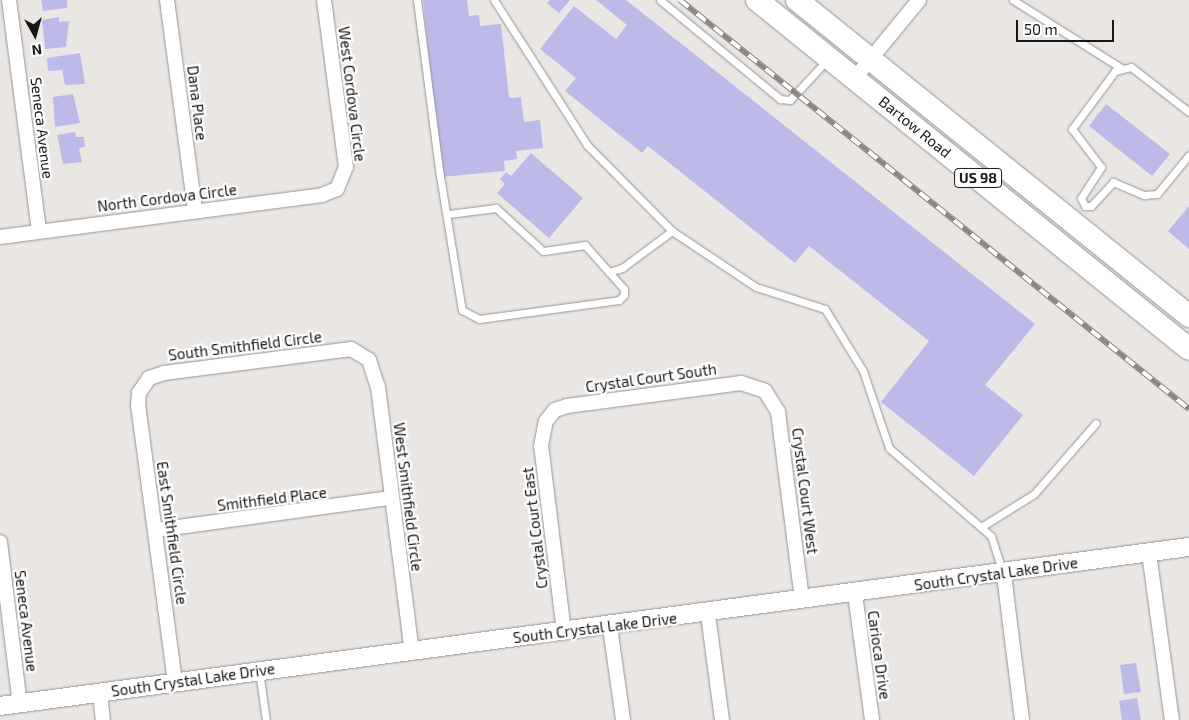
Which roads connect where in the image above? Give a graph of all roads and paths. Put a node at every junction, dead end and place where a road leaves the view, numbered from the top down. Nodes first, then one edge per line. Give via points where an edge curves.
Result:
1 (9, 0) edge
2 (167, 0) edge
3 (324, 0) edge
4 (417, 0) edge
5 (494, 0) edge
6 (660, 0) edge
7 (757, 0) edge
8 (797, 0) edge
9 (919, 0) edge
10 (1013, 0) edge
11 (829, 58) junction
12 (871, 59) junction
13 (1121, 68) junction
14 (855, 78) junction
15 (1189, 112) edge
16 (1189, 155) edge
17 (337, 189) joint
18 (195, 210) junction
19 (448, 214) junction
20 (1079, 214) junction
21 (39, 231) junction
22 (672, 231) junction
23 (0, 237) edge
24 (609, 272) junction
25 (1187, 311) edge
26 (1189, 349) edge
27 (360, 352) joint
28 (141, 389) joint
29 (765, 390) joint
30 (546, 421) joint
31 (1096, 423) dead end
32 (391, 498) junction
33 (981, 527) junction
34 (156, 530) junction
35 (1189, 547) edge
36 (0, 548) edge
37 (1150, 553) junction
38 (1004, 575) junction
39 (855, 594) junction
40 (802, 600) junction
41 (708, 615) junction
42 (610, 627) junction
43 (564, 632) junction
44 (412, 651) junction
45 (258, 671) junction
46 (175, 682) junction
47 (100, 693) junction
48 (20, 704) junction
49 (0, 706) edge
50 (103, 720) edge
51 (266, 720) edge
52 (623, 720) edge
53 (722, 720) edge
54 (872, 720) edge
55 (1022, 720) edge
56 (1172, 720) edge

1 - 21 street, Seneca Avenue
2 - 18 street, Dana Place
3 - 17 street, West Cordova Circle via 346,167
4 - 19 lane
5 - 22 lane via 588,145
6 - 11 lane via 780,99 790,100
7 - 11 main road, Bartow Road / US 98
8 - 12 main road, Bartow Road / US 98
9 - 12 street
10 - 13 lane
11 - 14 main road, Bartow Road / US 98
12 - 14 street
12 - 20 main road, Bartow Road / US 98
13 - 15 lane via 1131,67
13 - 20 lane via 1073,122 1075,135 1101,166 1081,198
14 - 26 main road, Bartow Road / US 98
16 - 20 lane via 1156,194 1144,195 1113,182 1092,206
17 - 18 street, North Cordova Circle via 322,195
18 - 21 street, North Cordova Circle
19 - 24 lane via 496,208 543,251 585,245
19 - 24 lane via 462,310 469,316 480,319 619,300 624,290
20 - 25 main road, Bartow Road / US 98
21 - 23 street, North Cordova Circle
22 - 24 lane via 622,268
22 - 33 lane via 756,287 825,309 864,371 889,448
27 - 28 street, South Smithfield Circle via 351,349 164,372 148,378
27 - 32 street, West Smithfield Circle via 375,369
28 - 34 street, East Smithfield Circle via 138,406
29 - 30 street, Crystal Court South via 741,383 567,406 555,410
29 - 40 street, Crystal Court West via 778,412
30 - 43 street, Crystal Court East via 541,446
31 - 33 lane via 1034,494
32 - 34 street, Smithfield Place
32 - 44 street, West Smithfield Circle
33 - 38 lane via 991,536
34 - 46 street, East Smithfield Circle
35 - 37 street, South Crystal Lake Drive
36 - 48 street, Seneca Avenue
37 - 38 street, South Crystal Lake Drive
37 - 56 street
38 - 39 street, South Crystal Lake Drive
38 - 55 street
39 - 40 street, South Crystal Lake Drive
39 - 54 street, Carioca Drive
40 - 41 street, South Crystal Lake Drive
41 - 42 street, South Crystal Lake Drive
41 - 53 street
42 - 43 street, South Crystal Lake Drive
42 - 52 street
43 - 44 street, South Crystal Lake Drive
44 - 45 street, South Crystal Lake Drive
45 - 46 street, South Crystal Lake Drive
45 - 51 lane
46 - 47 street, South Crystal Lake Drive
47 - 48 street, South Crystal Lake Drive
47 - 50 street
48 - 49 street, South Crystal Lake Drive

